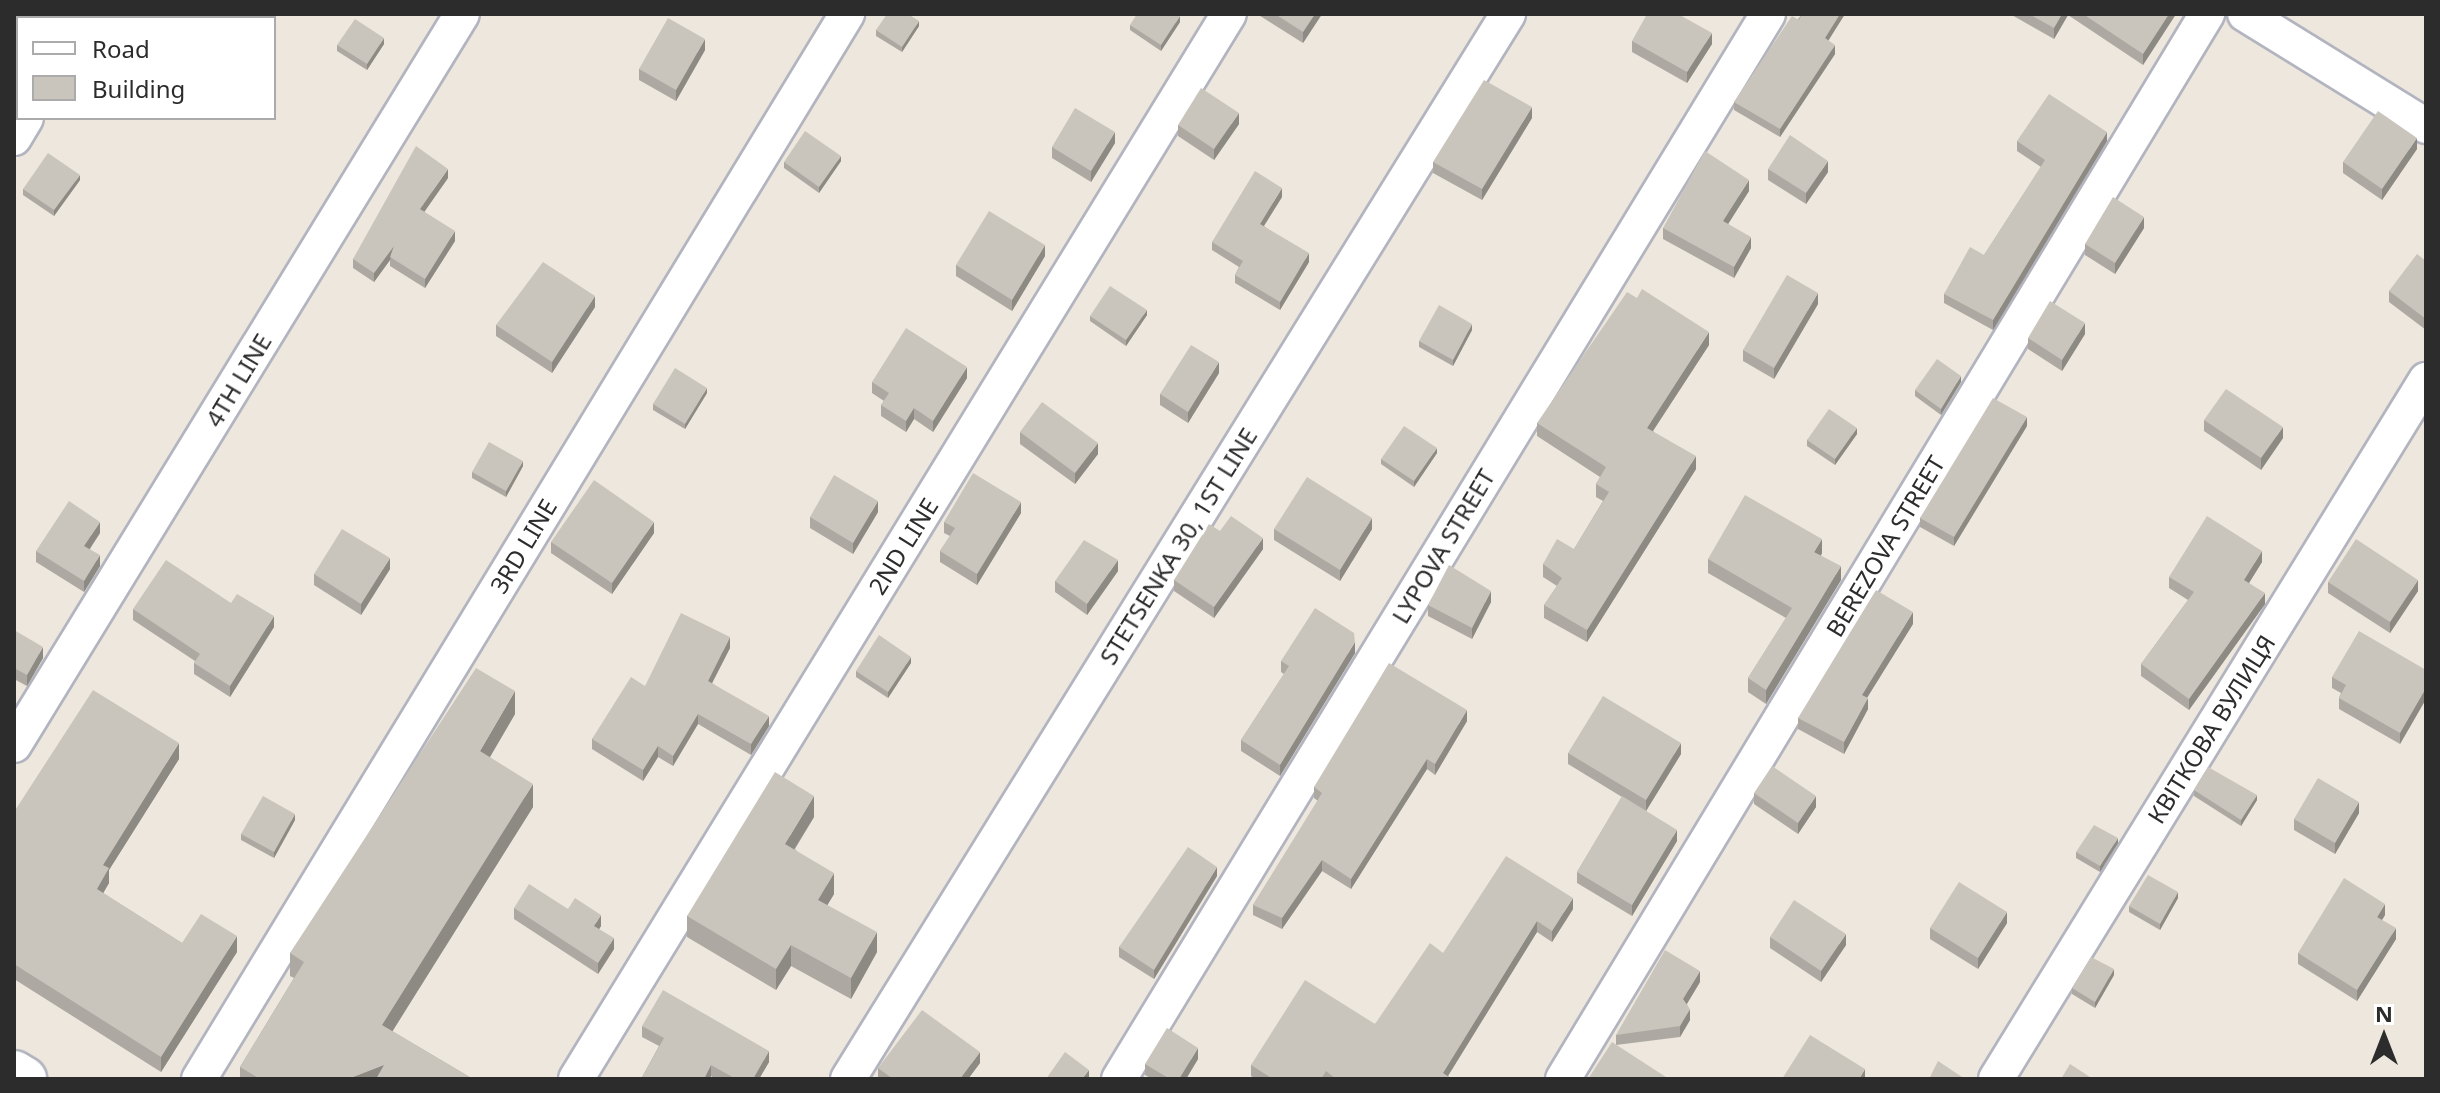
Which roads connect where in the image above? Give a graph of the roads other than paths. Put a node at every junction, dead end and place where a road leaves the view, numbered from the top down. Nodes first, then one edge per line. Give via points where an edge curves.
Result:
1 (462, 14) edge
2 (847, 14) edge
3 (1229, 14) edge
4 (1508, 14) edge
5 (1768, 14) edge
6 (2207, 14) edge
7 (2245, 14) edge
8 (25, 120) edge
9 (2426, 126) edge
10 (14, 138) edge
11 (2426, 380) edge
12 (14, 745) edge
13 (14, 1073) edge
14 (24, 1079) edge
15 (199, 1079) edge
16 (576, 1079) edge
17 (848, 1079) edge
18 (1119, 1079) edge
19 (1563, 1079) edge
20 (1996, 1079) edge

1 - 12 street, 4TH LINE
2 - 15 street, 3RD LINE
3 - 16 street, 2ND LINE
4 - 17 street, STETSENKA 30, 1ST LINE
5 - 18 street, LYPOVA STREET
6 - 19 street, BEREZOVA STREET
7 - 9 street
8 - 10 street
11 - 20 street, КВІТКОВА ВУЛИЦЯ
13 - 14 main road

